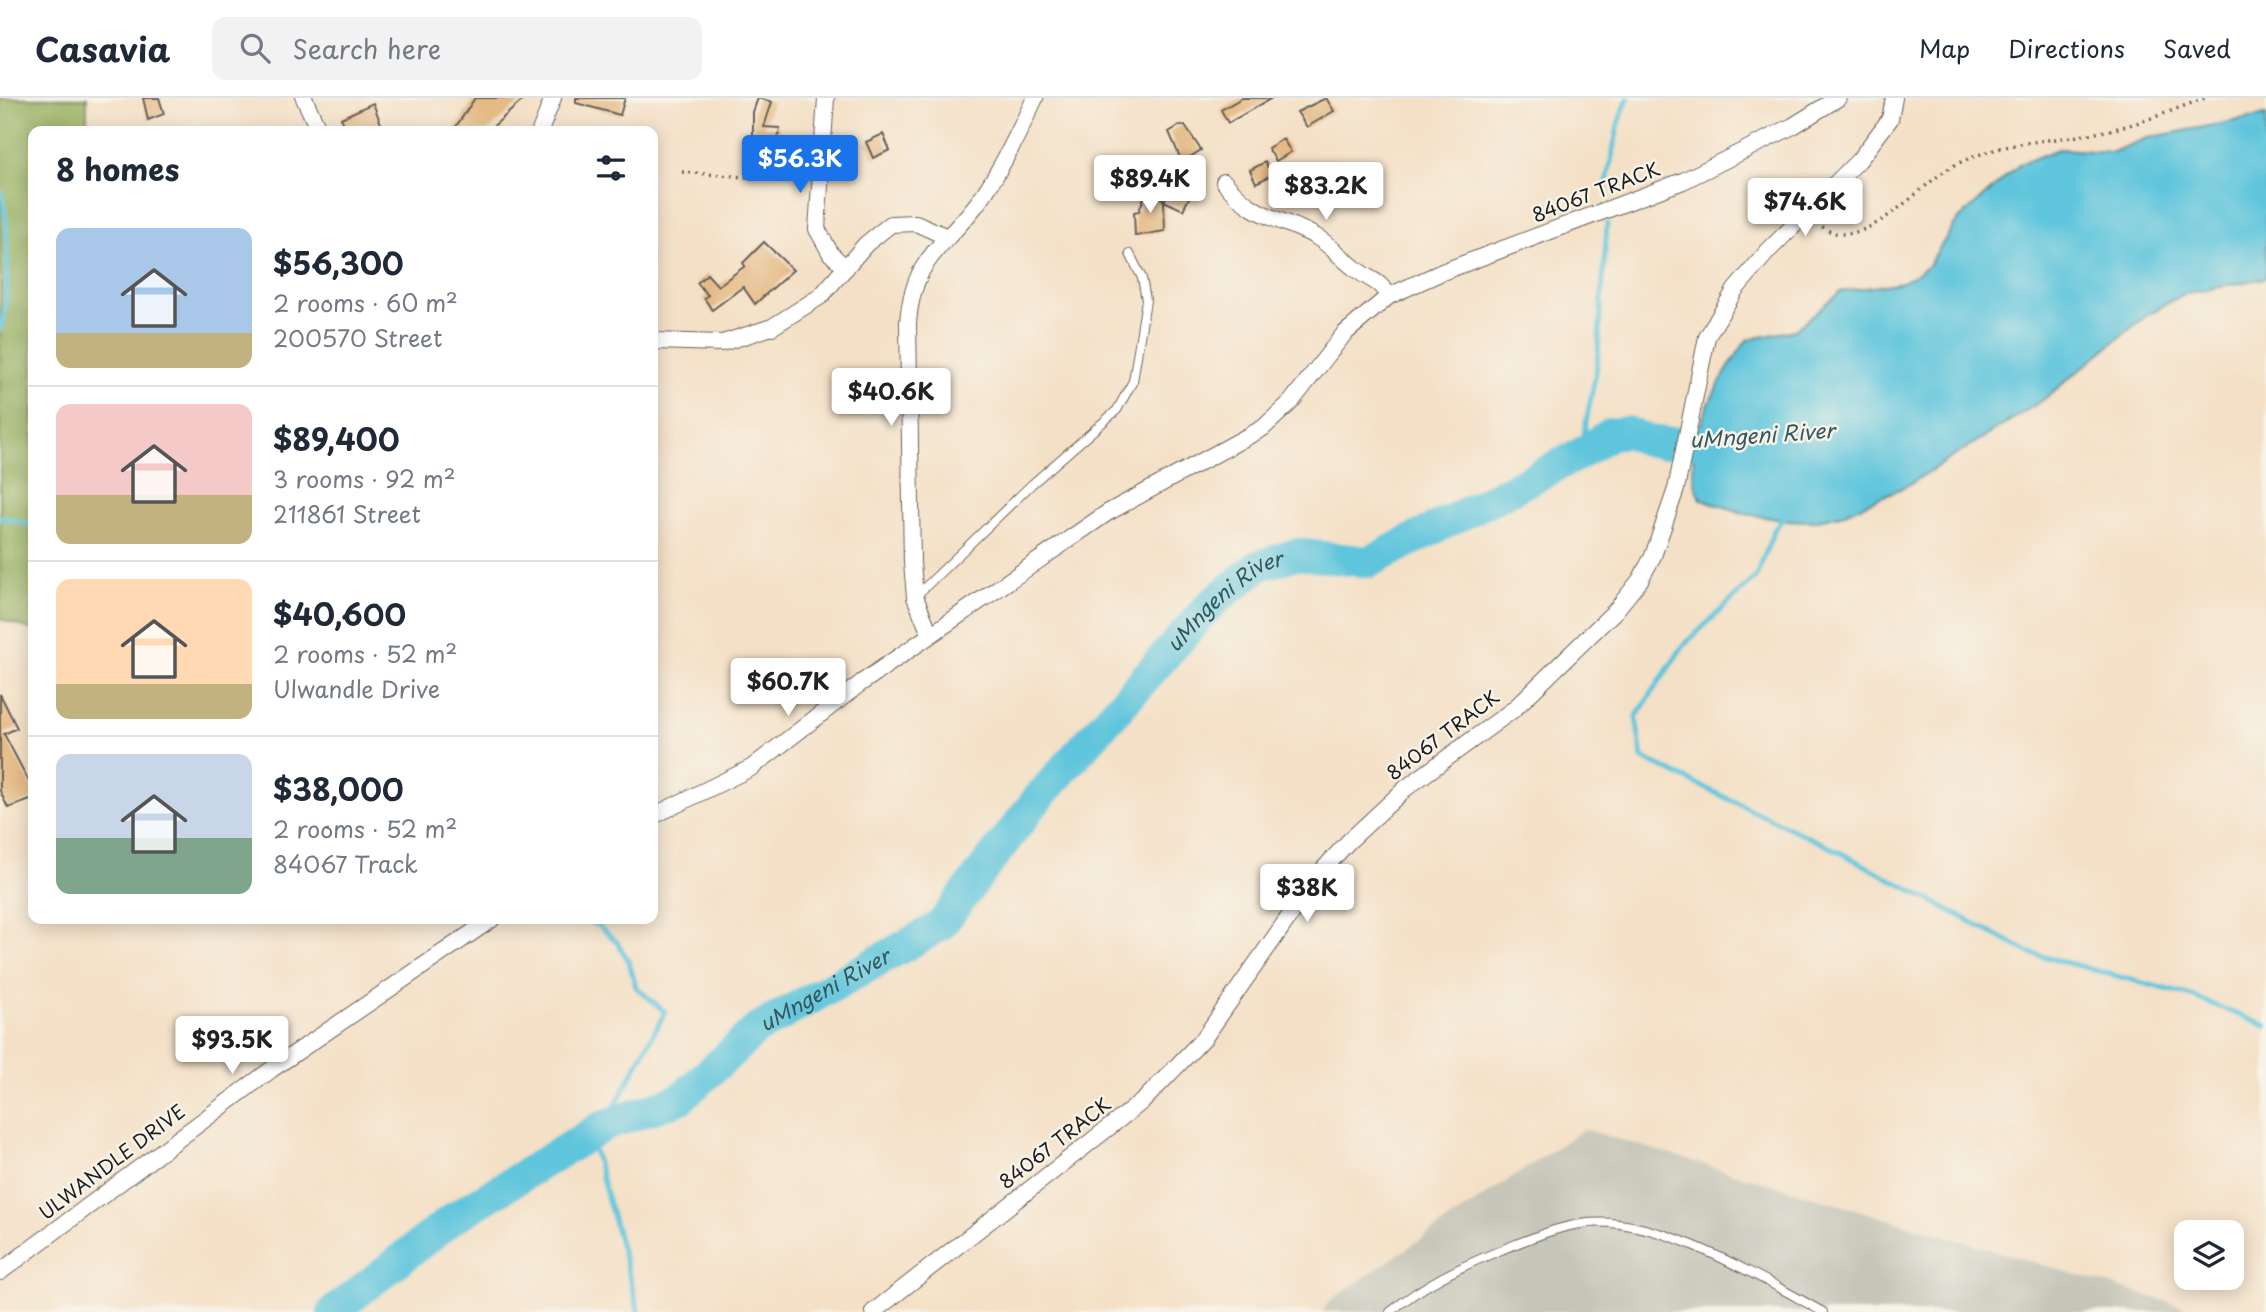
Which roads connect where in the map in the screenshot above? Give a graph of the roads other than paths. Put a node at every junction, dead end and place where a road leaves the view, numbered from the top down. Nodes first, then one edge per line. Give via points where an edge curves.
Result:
1 (304, 98) edge
2 (553, 98) edge
3 (826, 98) edge
4 (1035, 98) edge
5 (1839, 98) edge
6 (1894, 98) edge
7 (317, 126) edge
8 (542, 126) edge
9 (1224, 182) dead end
10 (947, 237) junction
11 (1130, 254) dead end
12 (846, 268) junction
13 (1389, 296) junction
14 (658, 341) edge
15 (915, 597) junction
16 (930, 634) junction
17 (658, 814) edge
18 (485, 924) edge
19 (0, 1272) edge
20 (873, 1312) edge
21 (1390, 1312) edge
22 (1823, 1312) edge

1 - 7 street
2 - 8 street
3 - 12 street via 817,229 831,254
4 - 10 street via 1000,170
5 - 13 street, 84067 TRACK via 1683,181
6 - 20 street, 84067 TRACK via 1890,119 1859,160 1807,209 1735,290 1707,337 1676,489 1653,556 1616,610 1514,709 1406,788 1348,842 1319,874 1204,1038 1144,1100
9 - 13 street via 1242,203 1330,245 1358,271 1379,282
10 - 12 street via 916,223 891,224
10 - 15 street via 918,273 910,306
11 - 15 lane via 1147,295 1138,364 1128,394 1107,419 1048,468
12 - 14 street via 808,306 772,327 722,343
13 - 16 street, 84067 TRACK via 1344,334 1291,402 1263,428 1107,513
15 - 16 street
16 - 17 street via 751,768
18 - 19 street, ULWANDLE DRIVE via 272,1069
21 - 22 lane via 1416,1290 1455,1269 1545,1232 1584,1223 1651,1229 1745,1270

